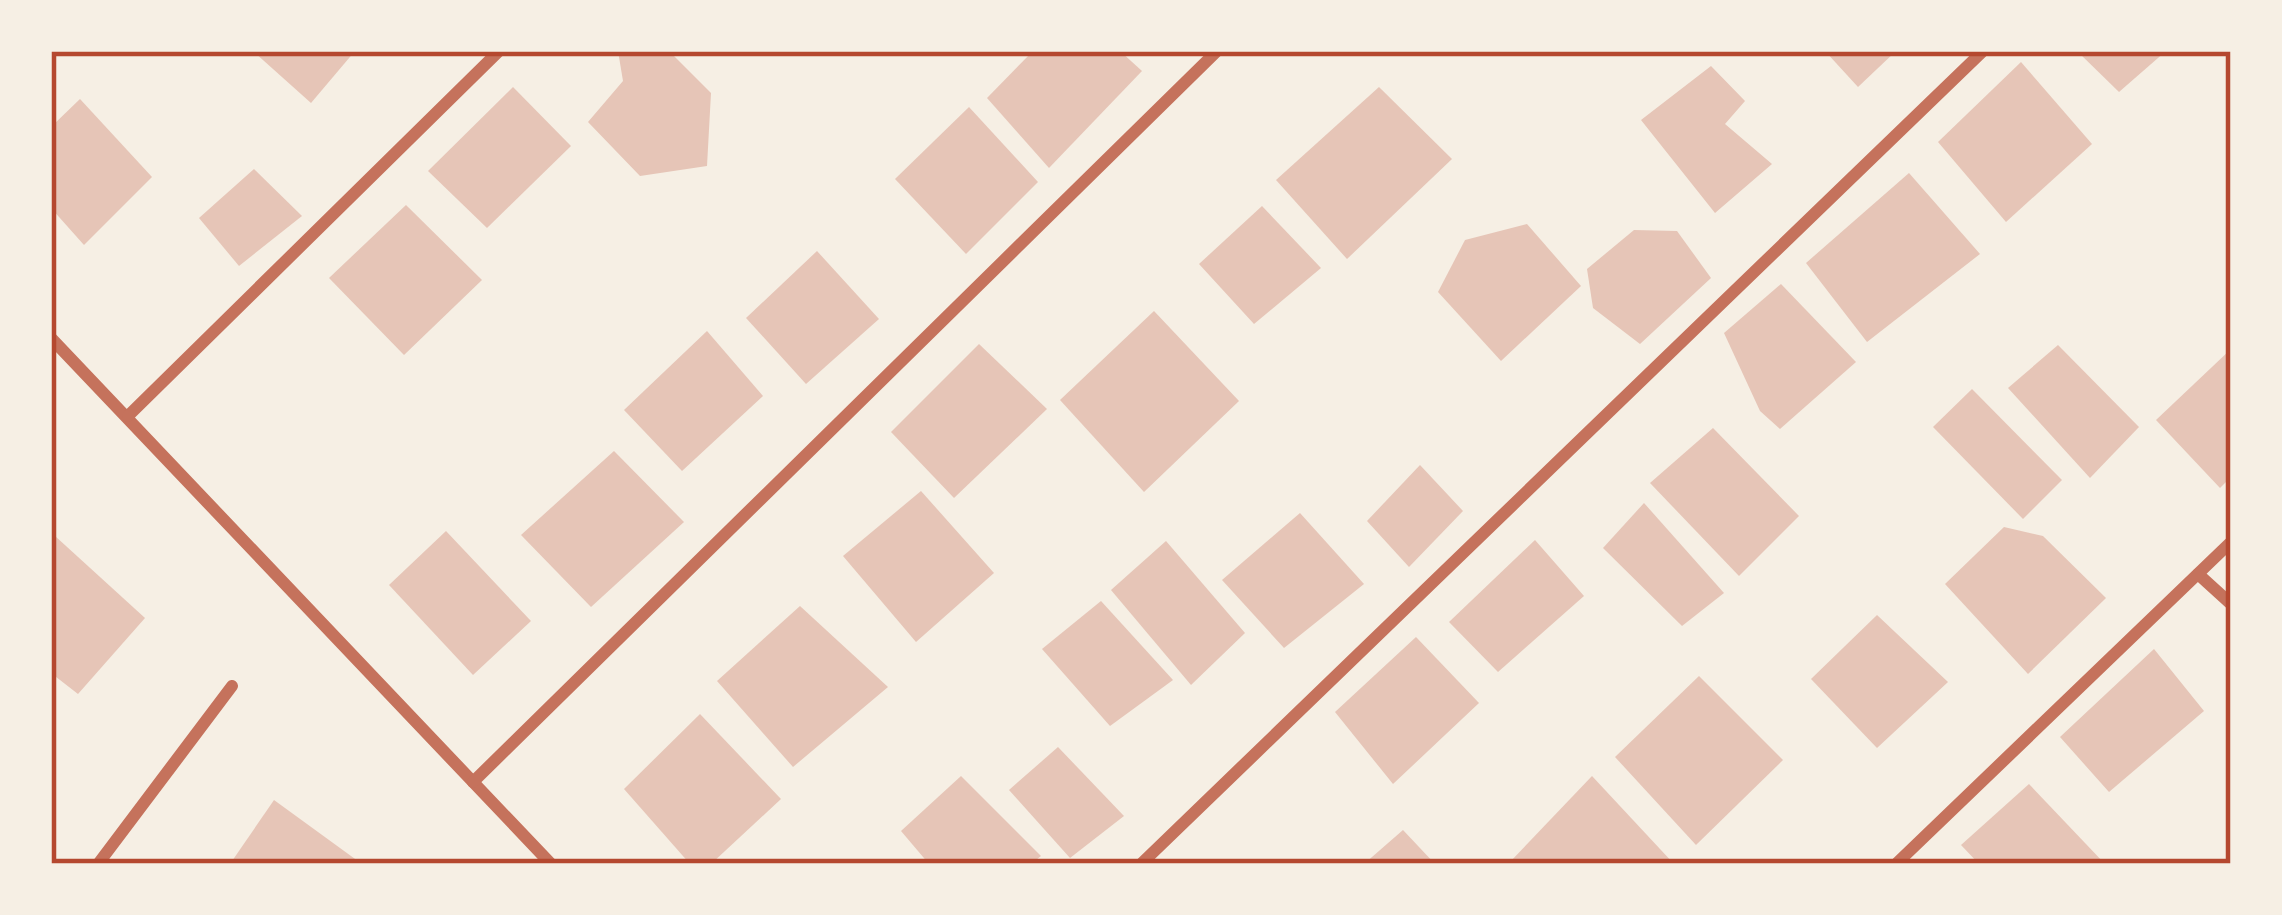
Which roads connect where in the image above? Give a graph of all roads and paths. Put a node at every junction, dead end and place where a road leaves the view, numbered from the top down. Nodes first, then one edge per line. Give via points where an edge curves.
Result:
1 (499, 51) edge
2 (1217, 51) edge
3 (1983, 51) edge
4 (51, 338) edge
5 (128, 416) junction
6 (2231, 542) edge
7 (2198, 574) junction
8 (2231, 604) edge
9 (232, 686) dead end
10 (472, 782) junction
11 (98, 864) edge
12 (551, 864) edge
13 (1141, 864) edge
14 (1896, 864) edge

1 - 5 street
2 - 10 street
3 - 13 street
4 - 5 street
5 - 10 street
6 - 7 street
7 - 8 street
7 - 14 street
9 - 11 street
10 - 12 street

